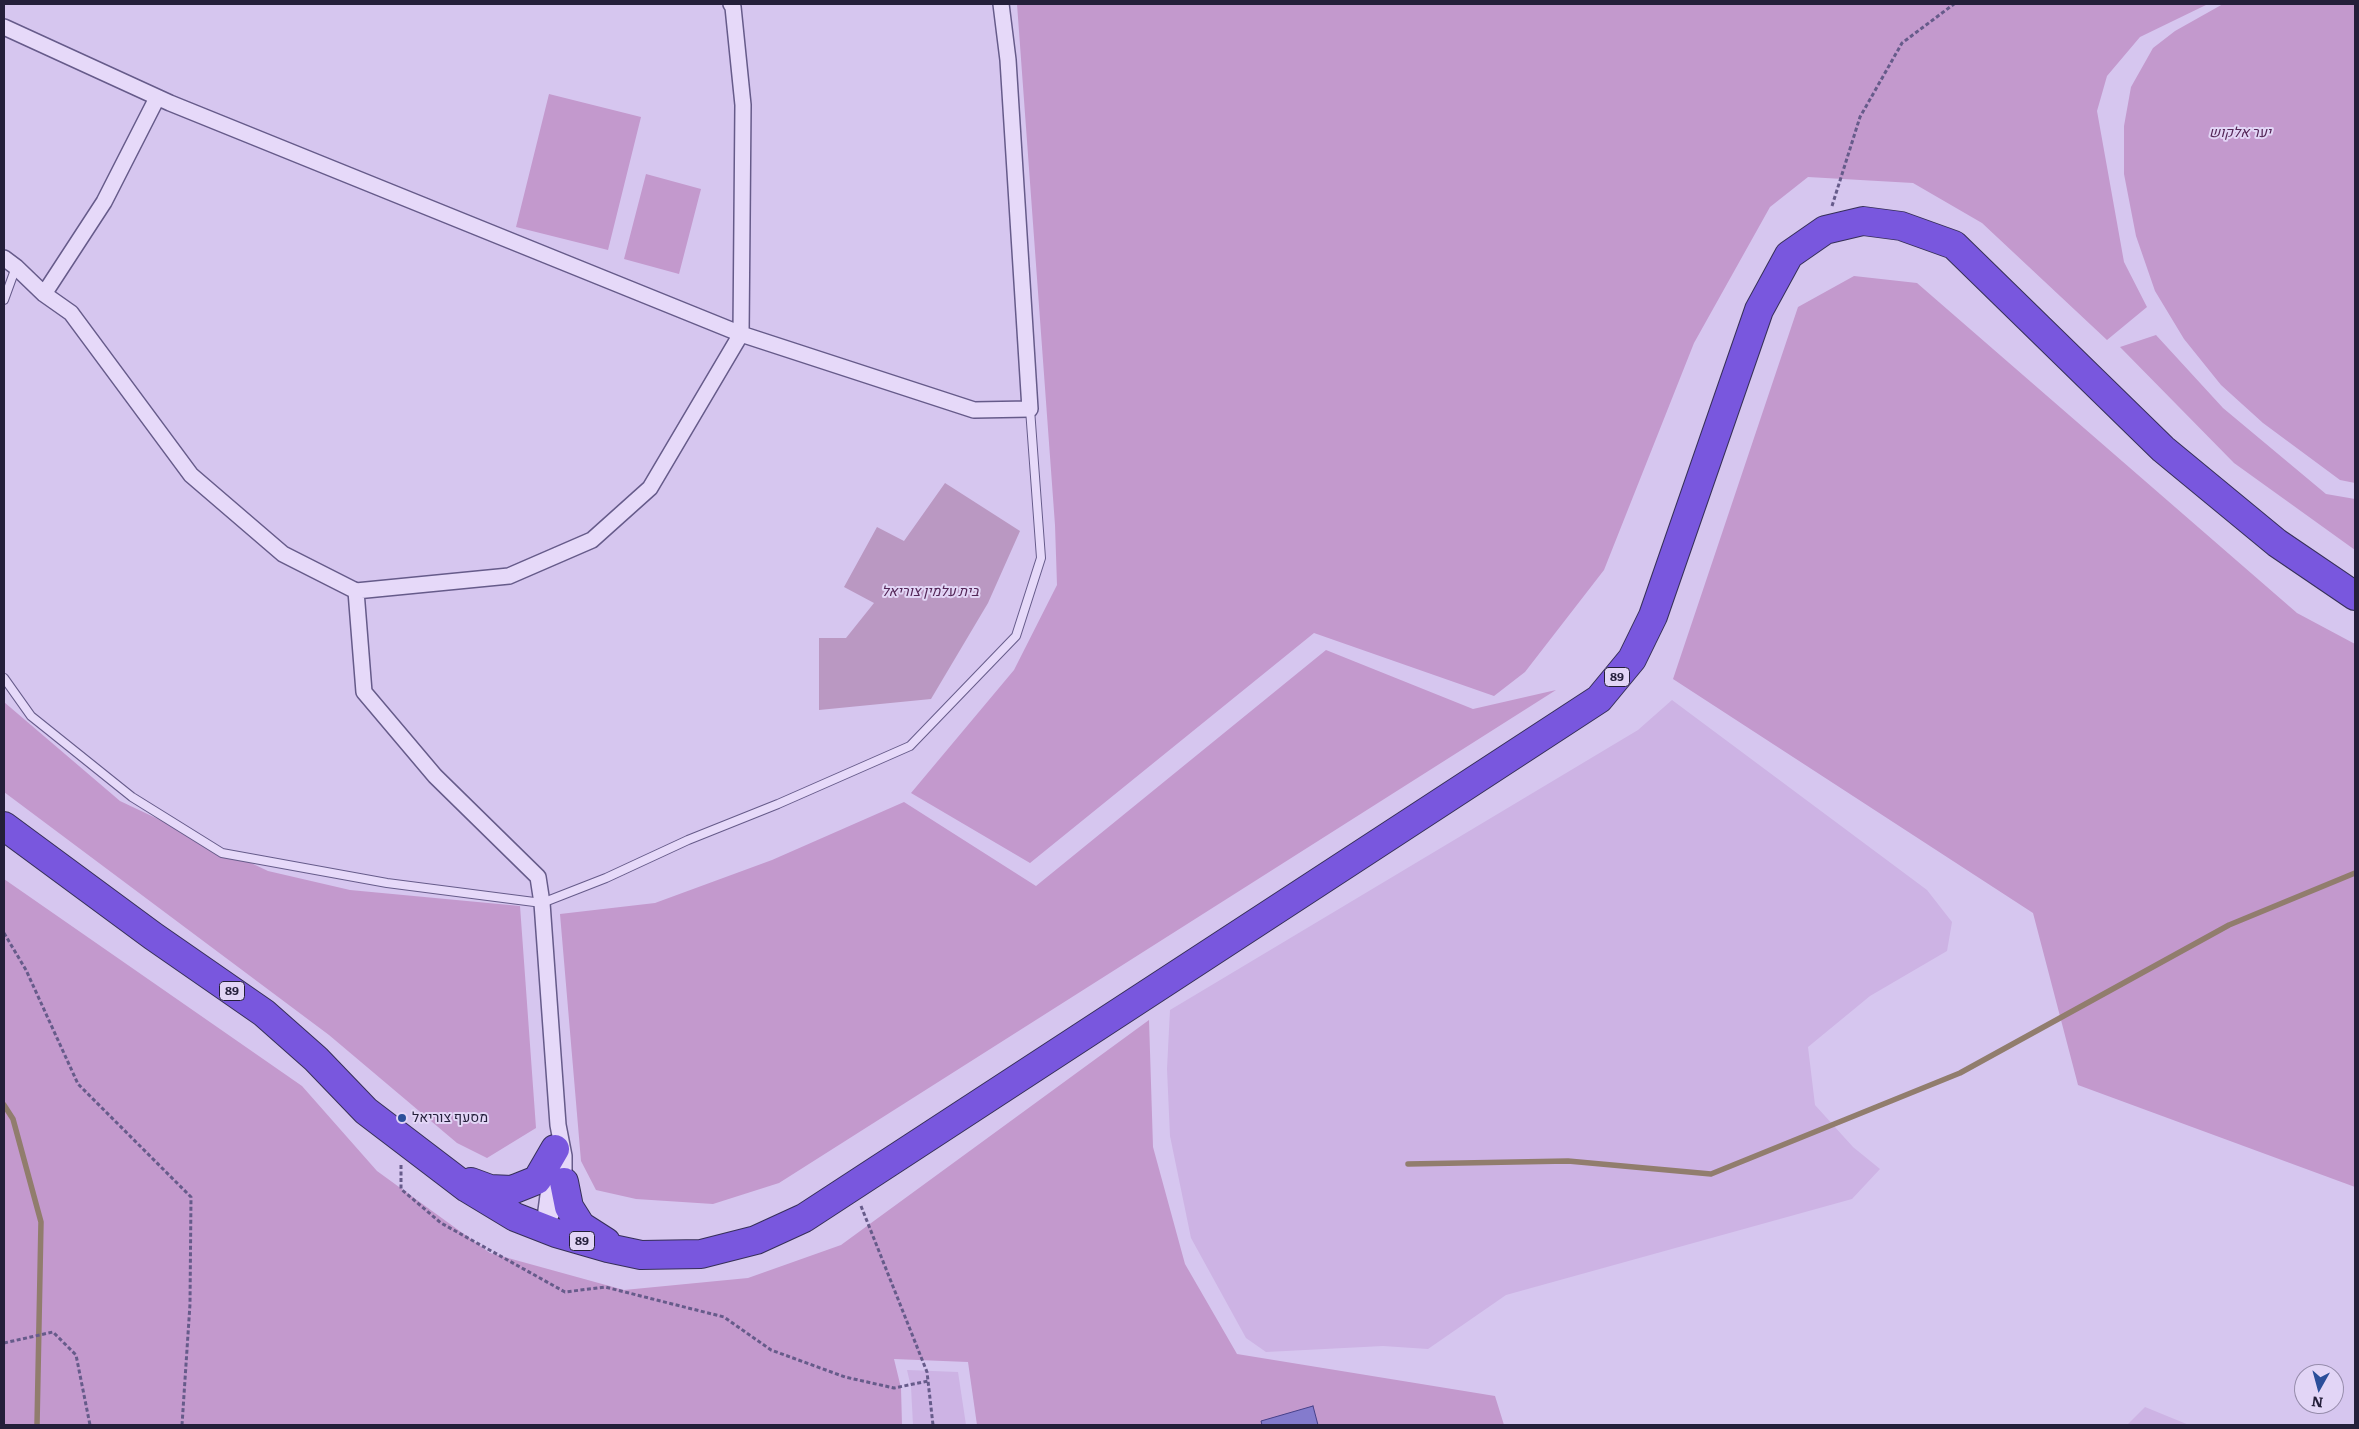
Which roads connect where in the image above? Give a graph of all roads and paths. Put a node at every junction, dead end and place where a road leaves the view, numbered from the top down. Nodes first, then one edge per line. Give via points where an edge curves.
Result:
1 (731, 4) edge
2 (1001, 4) edge
3 (1954, 4) edge
4 (4, 27) edge
5 (157, 98) junction
6 (1825, 230) junction
7 (4, 258) edge
8 (16, 267) junction
9 (44, 294) junction
10 (4, 300) edge
11 (741, 334) junction
12 (1030, 409) junction
13 (356, 591) junction
14 (2355, 596) edge
15 (4, 678) edge
16 (4, 826) edge
17 (542, 902) junction
18 (4, 933) edge
19 (556, 1137) junction
20 (412, 1147) junction
21 (446, 1173) junction
22 (564, 1182) junction
23 (853, 1185) junction
24 (544, 1229) junction
25 (620, 1250) junction
26 (4, 1343) edge
27 (928, 1381) junction
28 (90, 1425) edge
29 (182, 1425) edge
30 (933, 1425) edge

1 - 11 street via 743,105
2 - 12 street via 1008,60
3 - 6 path via 1902,43 1860,117
4 - 5 street
5 - 9 street via 104,202
5 - 11 street
6 - 14 highway, 89 via 1863,221 1901,226 1954,245 2163,449 2277,543
6 - 23 highway, 89 via 1790,255 1759,310 1653,616 1632,659 1599,699
7 - 8 street
8 - 9 street
8 - 10 lane
9 - 13 street via 71,313 191,475 283,554
11 - 12 street via 974,410
11 - 13 street via 650,488 592,540 509,576
12 - 17 lane via 1041,558 1016,636 917,739 910,746 606,878
13 - 17 street via 364,692 435,776 538,877
15 - 17 lane via 31,716 132,796 222,853 386,882
16 - 20 highway, 89 via 264,1013 316,1059 366,1111
17 - 19 street
18 - 29 path via 26,970 78,1084 191,1197 190,1304
19 - 21 highway via 537,1180 512,1190 490,1189
19 - 22 street via 564,1156
19 - 24 street
20 - 21 highway, 89
20 - 27 path via 399,1167 401,1189 441,1223 565,1292 605,1287 724,1317 771,1350 845,1377 894,1388
21 - 24 highway, 89 via 515,1217
22 - 24 street
22 - 25 highway via 569,1207 581,1226
23 - 25 highway, 89 via 804,1218 756,1240 701,1254 641,1255
23 - 27 path
24 - 25 highway, 89
26 - 28 path via 53,1332 76,1355
27 - 30 path

